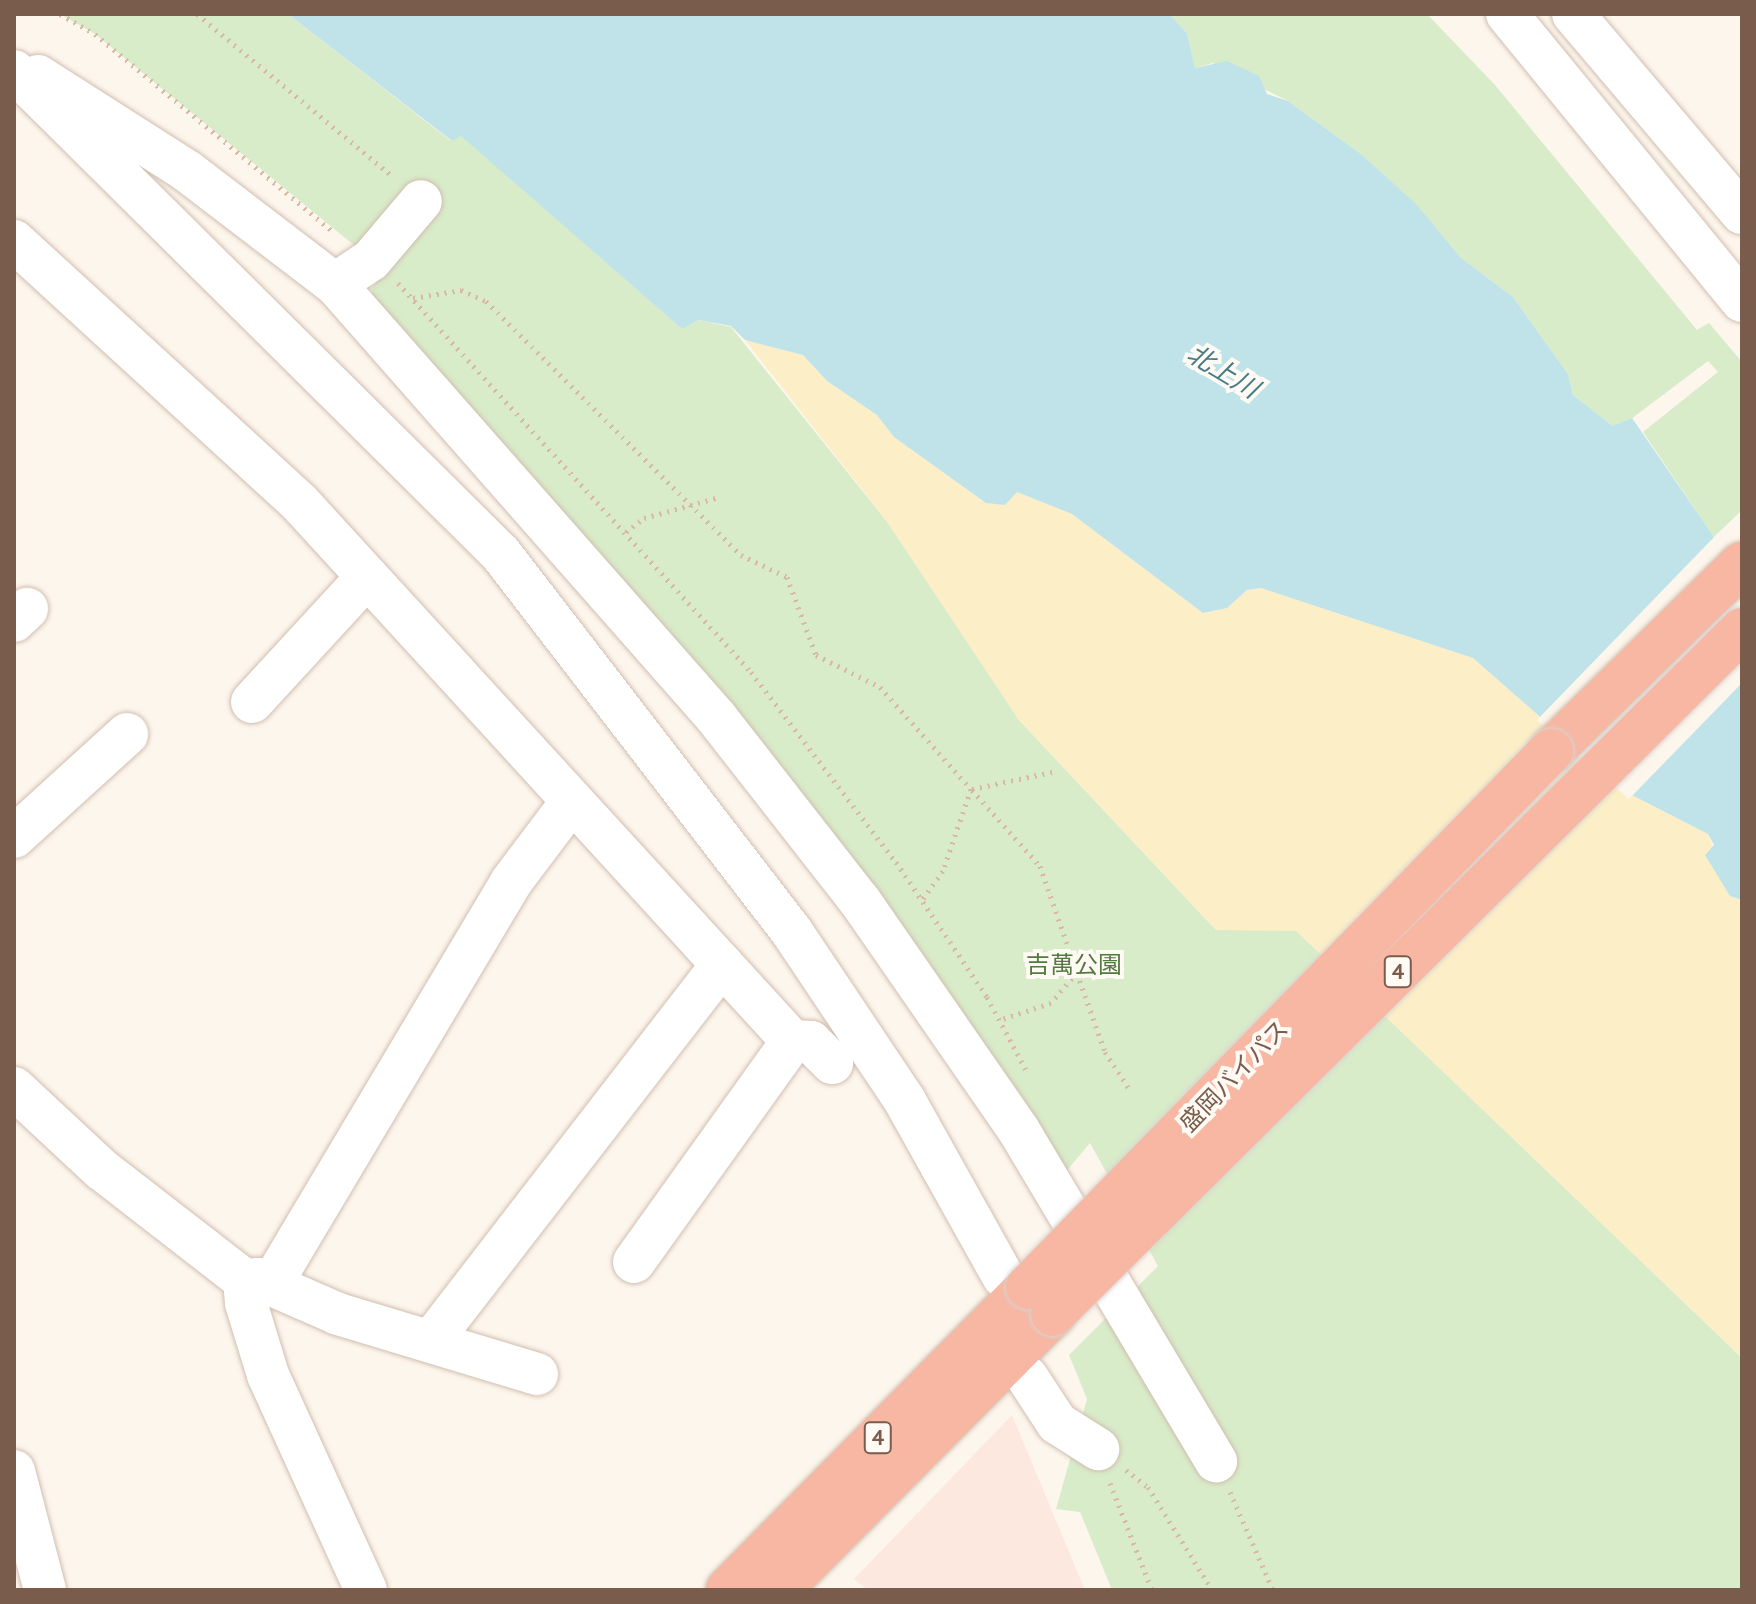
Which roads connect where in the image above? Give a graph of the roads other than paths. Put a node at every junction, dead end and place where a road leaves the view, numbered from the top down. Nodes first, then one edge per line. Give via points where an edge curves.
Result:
1 (1507, 14) edge
2 (1573, 14) edge
3 (14, 70) edge
4 (421, 201) road end
5 (1742, 213) edge
6 (14, 241) edge
7 (335, 284) junction
8 (1742, 301) edge
9 (1742, 564) edge
10 (367, 577) junction
11 (1742, 630) edge
12 (252, 702) dead end
13 (127, 734) dead end
14 (572, 801) junction
15 (14, 837) edge
16 (722, 964) junction
17 (792, 1041) junction
18 (832, 1063) dead end
19 (14, 1088) edge
20 (634, 1262) dead end
21 (257, 1282) junction
22 (1028, 1292) junction
23 (431, 1341) junction
24 (537, 1374) dead end
25 (1027, 1377) dead end
26 (1098, 1449) road end
27 (1216, 1461) dead end
28 (14, 1471) edge
29 (33, 1572) edge
30 (366, 1590) edge
31 (728, 1590) edge
32 (779, 1590) edge

1 - 8 street
2 - 5 street
3 - 7 street via 46,79 187,171
3 - 22 street via 501,554 682,783 808,955
4 - 7 street via 371,260
6 - 10 street via 299,502
7 - 27 street via 716,717 860,901 1018,1129
9 - 22 highway, 盛岡バイパス / 4, bridge via 1551,751
10 - 12 street
10 - 14 street
11 - 22 highway, 盛岡バイパス / 4, bridge
13 - 15 street
14 - 16 street
14 - 21 street via 511,882
16 - 17 street
16 - 23 street
17 - 18 street via 811,1042
17 - 20 street
19 - 21 street via 101,1169
21 - 23 street via 338,1314
21 - 30 street via 246,1303 268,1375
22 - 31 highway, 盛岡バイパス / 4
22 - 32 highway, 盛岡バイパス / 4
23 - 24 street
25 - 26 street via 1057,1423
28 - 29 street

